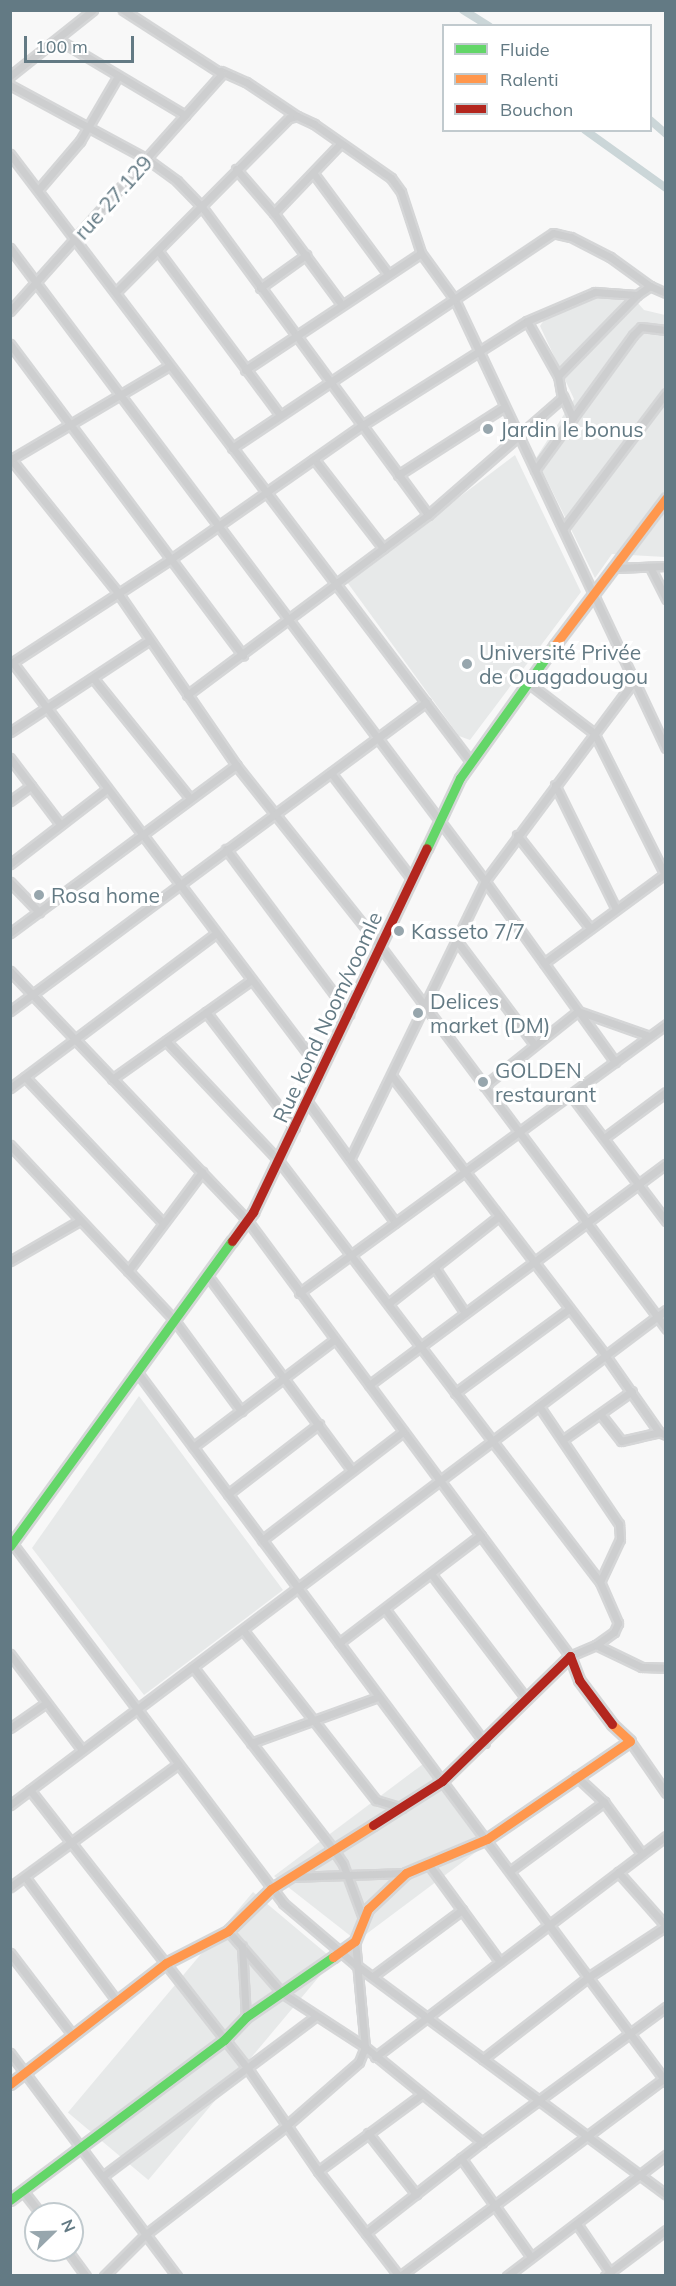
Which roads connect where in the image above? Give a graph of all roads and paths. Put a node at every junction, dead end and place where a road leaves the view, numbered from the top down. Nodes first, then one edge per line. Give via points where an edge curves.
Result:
1 (93, 10) edge
2 (123, 10) edge
3 (59, 39) junction
4 (221, 72) junction
5 (10, 76) edge
6 (118, 76) junction
7 (10, 86) edge
8 (185, 115) junction
9 (297, 117) junction
10 (88, 127) junction
11 (340, 144) junction
12 (10, 154) edge
13 (147, 159) junction
14 (236, 169) junction
15 (314, 174) junction
16 (38, 190) junction
17 (202, 207) junction
18 (274, 213) junction
19 (75, 240) junction
20 (10, 248) edge
21 (159, 252) junction
22 (421, 253) junction
23 (306, 255) junction
24 (388, 274) junction
25 (37, 282) junction
26 (650, 286) junction
27 (260, 288) junction
28 (116, 292) junction
29 (666, 293) edge
30 (637, 295) junction
31 (455, 300) junction
32 (342, 305) junction
33 (10, 311) edge
34 (527, 321) junction
35 (666, 330) edge
36 (294, 336) junction
37 (10, 344) edge
38 (477, 350) junction
39 (169, 366) junction
40 (245, 370) junction
41 (558, 376) junction
42 (328, 382) junction
43 (666, 393) edge
44 (120, 395) junction
45 (563, 396) junction
46 (504, 407) junction
47 (280, 415) junction
48 (573, 418) junction
49 (72, 426) junction
50 (361, 426) junction
51 (520, 439) junction
52 (232, 448) junction
53 (11, 459) edge
54 (314, 459) junction
55 (535, 470) junction
56 (398, 475) junction
57 (265, 494) junction
58 (666, 498) edge
59 (428, 515) junction
60 (219, 526) junction
61 (564, 528) junction
62 (383, 548) junction
63 (171, 559) junction
64 (666, 566) edge
65 (650, 567) junction
66 (614, 568) junction
67 (334, 584) junction
68 (118, 593) junction
69 (595, 594) junction
70 (666, 599) edge
71 (288, 619) junction
72 (148, 641) junction
73 (243, 655) junction
74 (12, 664) edge
75 (93, 678) junction
76 (634, 681) junction
77 (527, 682) junction
78 (187, 695) junction
79 (426, 702) junction
80 (47, 708) junction
81 (10, 732) edge
82 (594, 733) junction
83 (662, 734) edge
84 (379, 737) junction
85 (666, 748) edge
86 (10, 758) edge
87 (470, 761) junction
88 (237, 765) junction
89 (331, 773) junction
90 (555, 784) junction
91 (32, 786) junction
92 (107, 789) junction
93 (190, 798) junction
94 (10, 801) edge
95 (276, 812) junction
96 (437, 820) junction
97 (60, 824) junction
98 (141, 835) junction
99 (517, 836) junction
100 (226, 849) junction
101 (10, 864) edge
102 (665, 875) edge
103 (411, 878) junction
104 (485, 880) junction
105 (10, 882) edge
106 (178, 883) junction
107 (616, 909) junction
108 (39, 912) junction
109 (591, 928) junction
110 (10, 933) edge
111 (215, 934) junction
112 (457, 941) junction
113 (380, 946) junction
114 (544, 963) junction
115 (10, 971) edge
116 (250, 981) junction
117 (32, 994) junction
118 (425, 1010) junction
119 (10, 1011) edge
120 (578, 1011) junction
121 (206, 1012) junction
122 (349, 1014) junction
123 (662, 1027) edge
124 (650, 1036) junction
125 (666, 1037) edge
126 (75, 1040) junction
127 (166, 1041) junction
128 (534, 1044) junction
129 (615, 1062) junction
130 (321, 1071) junction
131 (392, 1076) junction
132 (25, 1077) junction
133 (112, 1079) junction
134 (484, 1086) junction
135 (10, 1088) edge
136 (666, 1092) edge
137 (570, 1094) junction
138 (307, 1101) junction
139 (295, 1128) junction
140 (519, 1130) junction
141 (604, 1138) junction
142 (10, 1144) edge
143 (350, 1159) junction
144 (279, 1161) junction
145 (666, 1164) edge
146 (202, 1172) junction
147 (465, 1172) junction
148 (638, 1185) junction
149 (499, 1216) junction
150 (247, 1220) junction
151 (79, 1221) junction
152 (666, 1221) edge
153 (162, 1222) junction
154 (395, 1222) junction
155 (586, 1222) junction
156 (351, 1254) junction
157 (10, 1261) edge
158 (535, 1262) junction
159 (435, 1268) junction
160 (128, 1272) junction
161 (208, 1276) junction
162 (299, 1293) junction
163 (389, 1303) junction
164 (569, 1309) junction
165 (666, 1310) edge
166 (465, 1313) junction
167 (656, 1317) junction
168 (175, 1321) junction
169 (666, 1329) edge
170 (334, 1340) junction
171 (421, 1346) junction
172 (605, 1355) junction
173 (138, 1373) junction
174 (285, 1377) junction
175 (369, 1385) junction
176 (632, 1391) junction
177 (455, 1393) junction
178 (539, 1406) junction
179 (241, 1411) junction
180 (601, 1415) junction
181 (319, 1425) junction
182 (403, 1431) junction
183 (662, 1433) edge
184 (564, 1439) junction
185 (492, 1440) junction
186 (193, 1447) junction
187 (351, 1469) junction
188 (441, 1480) junction
189 (228, 1494) junction
190 (481, 1535) junction
191 (262, 1540) junction
192 (11, 1543) edge
193 (432, 1575) junction
194 (600, 1582) junction
195 (297, 1588) junction
196 (385, 1609) junction
197 (243, 1630) junction
198 (339, 1643) junction
199 (596, 1645) junction
200 (10, 1654) edge
201 (570, 1656) junction
202 (194, 1667) junction
203 (666, 1668) edge
204 (378, 1697) junction
205 (525, 1697) junction
206 (46, 1703) junction
207 (137, 1709) junction
208 (312, 1720) junction
209 (10, 1728) edge
210 (630, 1741) junction
211 (251, 1743) junction
212 (485, 1743) junction
213 (82, 1750) junction
214 (177, 1764) junction
215 (576, 1776) junction
216 (442, 1781) junction
217 (30, 1790) junction
218 (666, 1793) edge
219 (604, 1802) junction
220 (10, 1805) edge
221 (402, 1808) junction
222 (666, 1836) edge
223 (487, 1839) junction
224 (72, 1843) junction
225 (333, 1849) junction
226 (642, 1854) junction
227 (429, 1865) junction
228 (510, 1871) junction
229 (618, 1872) junction
230 (406, 1873) junction
231 (348, 1876) junction
232 (25, 1877) junction
233 (290, 1877) junction
234 (10, 1887) edge
235 (271, 1889) junction
236 (462, 1910) junction
237 (363, 1918) junction
238 (549, 1924) junction
239 (666, 1926) edge
240 (228, 1931) junction
241 (355, 1941) junction
242 (242, 1946) junction
243 (340, 1952) junction
244 (10, 1953) edge
245 (500, 1962) junction
246 (166, 1963) junction
247 (356, 1965) junction
248 (373, 1976) junction
249 (587, 1978) junction
250 (282, 1993) junction
251 (116, 2000) junction
252 (666, 2007) edge
253 (425, 2015) junction
254 (316, 2016) junction
255 (246, 2017) junction
256 (72, 2034) junction
257 (629, 2034) junction
258 (224, 2040) junction
259 (365, 2048) junction
260 (10, 2053) edge
261 (375, 2057) junction
262 (483, 2059) junction
263 (248, 2069) junction
264 (25, 2072) junction
265 (664, 2080) edge
266 (10, 2084) edge
267 (421, 2095) junction
268 (538, 2100) junction
269 (286, 2126) junction
270 (368, 2133) junction
271 (586, 2136) junction
272 (482, 2142) junction
273 (80, 2146) junction
274 (666, 2155) edge
275 (461, 2158) junction
276 (318, 2171) junction
277 (639, 2175) junction
278 (103, 2176) junction
279 (23, 2191) junction
280 (416, 2194) junction
281 (666, 2194) edge
282 (10, 2200) edge
283 (32, 2202) edge
284 (494, 2206) junction
285 (577, 2224) junction
286 (666, 2230) edge
287 (366, 2233) junction
288 (146, 2234) junction
289 (531, 2257) junction
290 (76, 2262) edge
291 (609, 2274) edge
292 (86, 2276) edge
293 (104, 2276) edge
294 (177, 2276) edge
295 (399, 2276) edge
296 (507, 2276) edge

1 - 3 street
2 - 4 street
3 - 5 street
3 - 6 street
4 - 8 street, rue 27.129 via 216,84
4 - 9 street via 246,82
6 - 8 street
6 - 10 street
7 - 10 street
8 - 13 street, rue 27.129
9 - 11 street
9 - 14 street via 282,123
10 - 13 street
10 - 16 street
11 - 15 street
11 - 22 street via 392,178 401,192
12 - 16 street
13 - 17 street via 177,181
13 - 19 street, rue 27.129
14 - 17 street
14 - 18 street
15 - 18 street
15 - 24 street
16 - 19 street
17 - 21 street
17 - 27 street
18 - 23 street
19 - 25 street, rue 27.129
19 - 28 street
20 - 25 street
21 - 28 street
21 - 40 street
22 - 24 street
22 - 31 street
23 - 27 street
23 - 32 street
24 - 32 street
25 - 33 street, rue 27.129
25 - 44 street
26 - 29 street
26 - 30 street
26 - 31 street via 610,257 571,237 553,233
27 - 36 street
28 - 39 street
30 - 34 street via 595,292
30 - 41 street
31 - 38 street
31 - 42 street
32 - 36 street
34 - 38 street
34 - 41 street
35 - 48 street via 641,327
36 - 40 street
36 - 42 street
37 - 49 street
38 - 46 street
38 - 50 street
39 - 44 street
39 - 52 street
40 - 47 street
41 - 45 street
42 - 47 street
42 - 50 street
43 - 61 street
44 - 49 street
44 - 60 street
45 - 48 street
45 - 51 street
46 - 51 street
46 - 56 street
47 - 52 street
48 - 55 street
49 - 53 street
49 - 63 street
50 - 54 street
50 - 56 street
51 - 55 street
51 - 59 street
52 - 57 street
53 - 68 street
54 - 57 street
54 - 62 street
55 - 61 street
56 - 59 street
57 - 60 street
57 - 67 street
58 - 66 street, Rue kond Noom/voomle
59 - 62 street
60 - 63 street
60 - 71 street
61 - 69 street
62 - 67 street
63 - 68 street
63 - 73 street
64 - 65 street
65 - 66 street
65 - 70 street
66 - 69 street, Rue kond Noom/voomle
67 - 71 street
67 - 79 street
68 - 72 street
68 - 74 street
69 - 76 street
69 - 77 street, Rue kond Noom/voomle
71 - 73 street
71 - 84 street
72 - 75 street
72 - 78 street
73 - 78 street
74 - 80 street
75 - 80 street
75 - 93 street
76 - 82 street
76 - 83 street
77 - 82 street
77 - 87 street, Rue kond Noom/voomle
78 - 88 street
79 - 84 street
79 - 87 street
80 - 81 street
80 - 92 street
82 - 90 street
82 - 102 street
83 - 85 street
84 - 89 street
84 - 96 street
86 - 91 street
87 - 96 street, Rue kond Noom/voomle
88 - 93 street
88 - 95 street
89 - 95 street
89 - 103 street
90 - 99 street
90 - 107 street
91 - 94 street
91 - 97 street
92 - 97 street
92 - 98 street
93 - 98 street
95 - 100 street
95 - 113 street
96 - 103 street, Rue kond Noom/voomle
96 - 104 street
97 - 101 street
98 - 106 street
98 - 108 street
99 - 104 street
99 - 109 street
100 - 106 street
100 - 122 street
102 - 107 street
103 - 113 street, Rue kond Noom/voomle
104 - 112 street
104 - 114 street
105 - 108 street
106 - 111 street
106 - 117 street
107 - 109 street
108 - 110 street
109 - 114 street
111 - 116 street
111 - 126 street
112 - 118 street
112 - 128 street
113 - 118 street
113 - 122 street, Rue kond Noom/voomle
114 - 120 street
115 - 117 street
116 - 121 street
116 - 130 street
117 - 119 street
117 - 126 street
118 - 131 street
118 - 134 street
120 - 124 street
120 - 128 street
120 - 129 street
121 - 127 street
121 - 139 street
122 - 130 street, Rue kond Noom/voomle
123 - 124 street
123 - 125 street
124 - 129 street
126 - 132 street
126 - 133 street
127 - 133 street
127 - 144 street
128 - 134 street
129 - 137 street
130 - 138 street, Rue kond Noom/voomle
131 - 143 street
131 - 147 street
132 - 135 street
132 - 153 street
133 - 146 street
134 - 140 street
136 - 141 street
137 - 140 street
137 - 141 street
138 - 139 street, Rue kond Noom/voomle
138 - 143 street
139 - 144 street, Rue kond Noom/voomle
140 - 147 street
140 - 155 street
141 - 148 street
142 - 151 street
143 - 154 street
144 - 150 street, Rue kond Noom/voomle
144 - 156 street
145 - 148 street
146 - 150 street
146 - 153 street
147 - 149 street
147 - 154 street
148 - 152 street
148 - 155 street
149 - 158 street
149 - 159 street
150 - 161 street, Rue kond Noom/voomle
150 - 162 street
151 - 157 street
151 - 160 street
153 - 160 street
154 - 156 street
155 - 158 street
155 - 167 street
156 - 162 street
156 - 163 street
158 - 164 street
158 - 166 street
159 - 163 street
159 - 166 street
160 - 168 street
161 - 168 street, Rue kond Noom/voomle
161 - 174 street
162 - 170 street
163 - 171 street
164 - 172 street
164 - 177 street
165 - 167 street
166 - 171 street
167 - 169 street
167 - 172 street
168 - 173 street, Rue kond Noom/voomle
168 - 179 street
170 - 174 street
170 - 175 street
171 - 175 street
171 - 177 street
172 - 176 street
172 - 178 street
173 - 186 street
173 - 192 street, Rue kond Noom/voomle
174 - 179 street
174 - 181 street
175 - 182 street
176 - 180 street
176 - 183 street
177 - 185 street
178 - 184 street
178 - 185 street
179 - 186 street
180 - 183 street via 621,1442
180 - 184 street
181 - 187 street
181 - 189 street
182 - 187 street
182 - 188 street
184 - 194 street via 619,1524 620,1539
185 - 188 street
185 - 194 street
186 - 189 street
187 - 191 street
188 - 190 street
188 - 195 street
189 - 191 street
190 - 193 street
190 - 201 street
191 - 195 street
192 - 207 street
193 - 196 street
193 - 205 street
194 - 199 street via 618,1623 614,1632
195 - 197 street
195 - 198 street
196 - 198 street
196 - 212 street
197 - 202 street
197 - 208 street
198 - 204 street
199 - 201 street
199 - 203 street via 642,1667
200 - 206 street
201 - 205 street
201 - 210 street via 579,1680 606,1718
202 - 207 street
202 - 211 street
204 - 208 street
204 - 216 street
205 - 212 street
206 - 209 street
206 - 213 street
207 - 213 street
207 - 214 street
208 - 211 street
208 - 221 street via 376,1800
210 - 215 street
210 - 218 street
211 - 225 street
212 - 216 street
213 - 217 street
214 - 224 street
214 - 235 street
215 - 219 street
215 - 223 street
216 - 221 street
216 - 223 street
217 - 220 street
217 - 224 street
219 - 226 street
219 - 228 street
221 - 225 street
222 - 226 street
223 - 227 street
223 - 228 street
224 - 232 street
224 - 246 street
225 - 231 street
225 - 233 street
226 - 229 street
227 - 230 street
227 - 236 street
228 - 238 street
229 - 238 street
229 - 239 street
230 - 231 street
230 - 237 street via 378,1896
231 - 233 street
231 - 237 street
232 - 234 street
232 - 251 street
233 - 235 street
235 - 240 street
235 - 243 street
236 - 245 street
236 - 248 street
237 - 241 street
238 - 245 street
238 - 249 street
239 - 249 street via 660,1926
240 - 242 street
240 - 246 street
241 - 243 street
241 - 247 street
242 - 250 street
242 - 255 street
243 - 247 street
243 - 250 street
244 - 256 street
245 - 253 street
246 - 251 street
246 - 258 street
247 - 248 street
247 - 259 street
248 - 253 street
249 - 257 street
249 - 262 street
250 - 254 street
250 - 255 street
251 - 256 street
252 - 257 street
253 - 261 street
253 - 262 street
254 - 259 street
254 - 263 street
255 - 258 street
256 - 264 street
257 - 265 street
257 - 268 street
258 - 263 street
258 - 273 street
259 - 261 street
259 - 269 street via 360,2062
260 - 264 street
261 - 267 street
262 - 268 street
263 - 269 street
263 - 278 street
264 - 266 street
264 - 273 street
265 - 271 street
267 - 270 street
267 - 272 street
268 - 271 street
268 - 272 street
269 - 276 street
269 - 288 street
270 - 276 street
270 - 280 street
271 - 277 street
271 - 284 street
272 - 275 street
273 - 278 street
273 - 279 street
274 - 277 street
275 - 280 street
275 - 284 street
276 - 287 street
277 - 281 street
277 - 285 street
278 - 288 street
279 - 282 street
279 - 283 street
280 - 287 street
284 - 289 street
284 - 295 street
285 - 289 street
285 - 291 street
286 - 291 street
287 - 295 street
288 - 293 street
288 - 294 street
289 - 296 street
290 - 292 street

